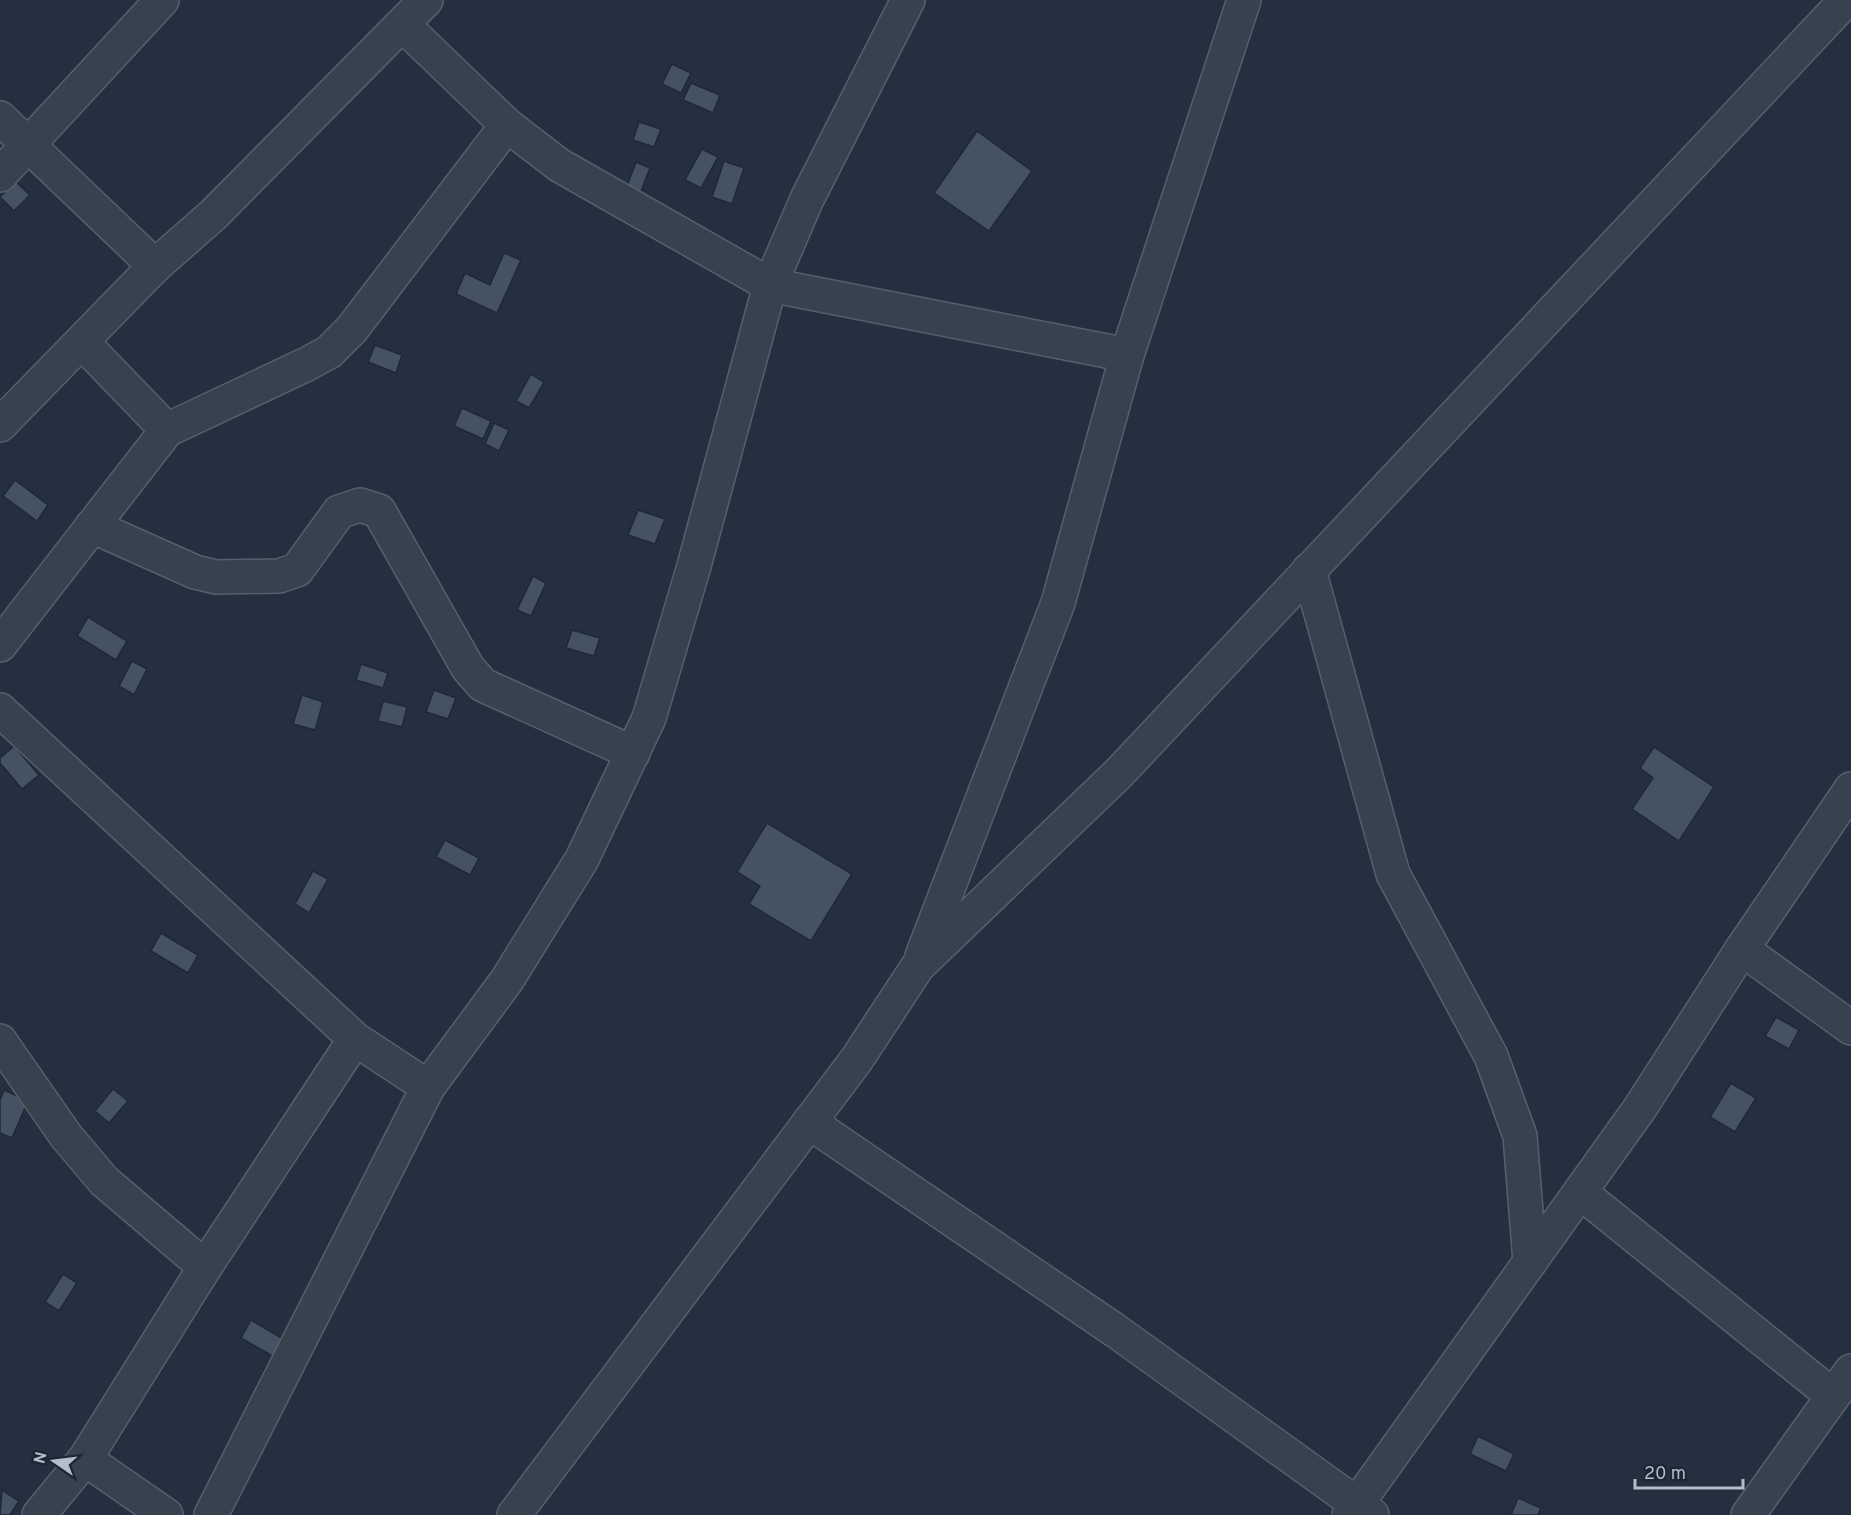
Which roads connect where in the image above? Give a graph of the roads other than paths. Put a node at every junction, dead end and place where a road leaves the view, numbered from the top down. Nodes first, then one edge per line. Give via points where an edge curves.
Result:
1 (162, 0) edge
2 (426, 0) edge
3 (908, 0) edge
4 (1244, 0) edge
5 (1846, 0) edge
6 (403, 25) junction
7 (0, 118) edge
8 (507, 125) junction
9 (30, 145) junction
10 (0, 175) edge
11 (154, 266) junction
12 (770, 285) junction
13 (82, 342) junction
14 (1127, 355) junction
15 (0, 425) edge
16 (166, 430) junction
17 (92, 526) junction
18 (1309, 570) junction
19 (0, 645) edge
20 (0, 710) edge
21 (633, 753) junction
22 (1851, 789) edge
23 (1742, 949) junction
24 (918, 966) junction
25 (1851, 1028) edge
26 (355, 1039) junction
27 (0, 1041) edge
28 (429, 1088) junction
29 (808, 1122) junction
30 (1580, 1192) junction
31 (1530, 1262) junction
32 (205, 1267) junction
33 (1842, 1384) edge
34 (86, 1459) junction
35 (1360, 1511) edge
36 (39, 1515) edge
37 (166, 1515) edge
38 (211, 1515) edge
39 (514, 1515) edge
40 (1748, 1515) edge

1 - 9 street
2 - 6 street
3 - 12 street via 807,199
4 - 14 street
5 - 18 street
6 - 8 street
6 - 11 street via 213,215
7 - 9 street
8 - 12 street via 559,165
8 - 16 street via 352,329 329,352
9 - 10 street
9 - 11 street
11 - 13 street
12 - 14 street
12 - 21 street via 653,708
13 - 15 street
13 - 16 street
14 - 24 street via 1058,603
16 - 17 street
17 - 19 street
17 - 21 street via 195,572 216,577 279,576 297,570 339,512 360,505 379,511 468,668 483,685
18 - 24 street via 1119,773
18 - 31 street via 1393,873 1491,1056 1520,1137
20 - 26 street
21 - 28 street via 582,859 507,980
22 - 23 street
23 - 25 street
23 - 30 street via 1640,1108
24 - 29 street via 857,1059
26 - 28 street
26 - 32 street
27 - 32 street via 66,1136 104,1181
28 - 38 street
29 - 35 street via 1116,1331
29 - 39 street
30 - 31 street
30 - 33 street
31 - 35 street
32 - 34 street
33 - 40 street
34 - 36 street
34 - 37 street

